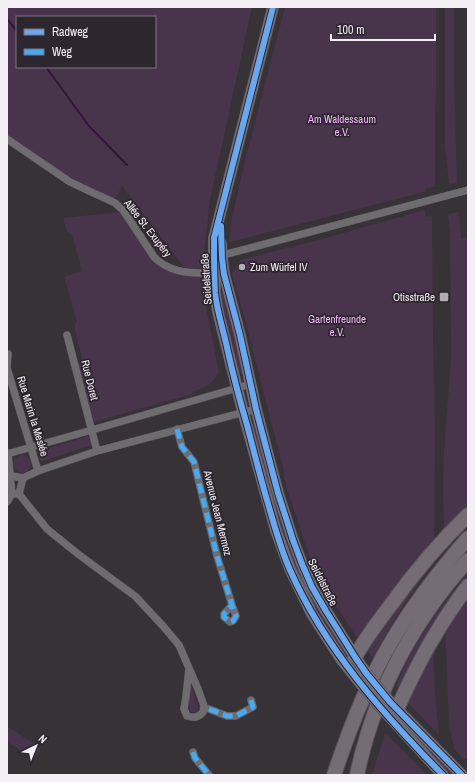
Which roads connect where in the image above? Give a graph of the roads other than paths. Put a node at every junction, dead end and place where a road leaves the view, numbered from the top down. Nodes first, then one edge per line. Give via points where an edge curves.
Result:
1 (273, 7) edge
2 (7, 139) edge
3 (468, 190) edge
4 (218, 261) junction
5 (67, 335) dead end
6 (8, 354) dead end
7 (7, 368) edge
8 (251, 384) junction
9 (237, 388) junction
10 (256, 409) junction
11 (243, 412) junction
12 (177, 429) junction
13 (92, 430) junction
14 (32, 447) junction
15 (97, 451) junction
16 (7, 453) edge
17 (38, 471) junction
18 (8, 475) edge
19 (23, 478) junction
20 (16, 494) junction
21 (7, 502) edge
22 (468, 515) edge
23 (468, 538) edge
24 (468, 560) edge
25 (468, 586) edge
26 (232, 605) dead end
27 (352, 663) junction
28 (188, 669) junction
29 (251, 700) dead end
30 (209, 709) dead end
31 (391, 710) junction
32 (193, 752) dead end
33 (209, 775) edge
34 (334, 775) edge
35 (357, 775) edge
36 (443, 775) edge
37 (462, 775) edge

1 - 4 main road, Seidelstraße via 221,212
2 - 4 street, Allée St. Exupéry via 70,182 123,210 154,257 165,266 195,273 203,272
3 - 4 street via 227,254
4 - 8 main road, Seidelstraße via 226,280
4 - 9 main road, Seidelstraße via 218,312
5 - 13 street, Rue Doret
6 - 7 street, Rue Marin la Meslée
7 - 14 street, Rue Marin la Meslée
8 - 9 street
8 - 10 main road, Seidelstraße
9 - 11 main road, Seidelstraße
9 - 13 street
10 - 11 street
10 - 27 main road, Seidelstraße via 278,493 302,564
11 - 12 street
11 - 27 main road, Seidelstraße via 276,531 290,569 312,614 329,640
12 - 15 street
12 - 26 street, Avenue Jean Mermoz via 182,447 194,462
13 - 14 street
13 - 15 street
14 - 16 street
14 - 17 street, Rue Marin la Meslée
15 - 17 street
16 - 18 street
17 - 19 street
18 - 19 street
18 - 20 street
19 - 20 street
20 - 21 street
20 - 28 street via 47,529 135,596 178,645
22 - 27 highway via 400,592 371,631
23 - 34 highway via 430,583 390,644 354,719
24 - 35 highway via 438,596 401,654 372,719
25 - 31 highway via 433,638
27 - 31 main road, Seidelstraße, bridge via 366,673
27 - 31 main road, Seidelstraße, bridge via 361,684
28 - 28 street via 184,709 187,716 194,718 203,712 204,706
29 - 30 street via 253,707 236,716 227,716
31 - 36 main road
31 - 37 main road
32 - 33 street via 194,758

